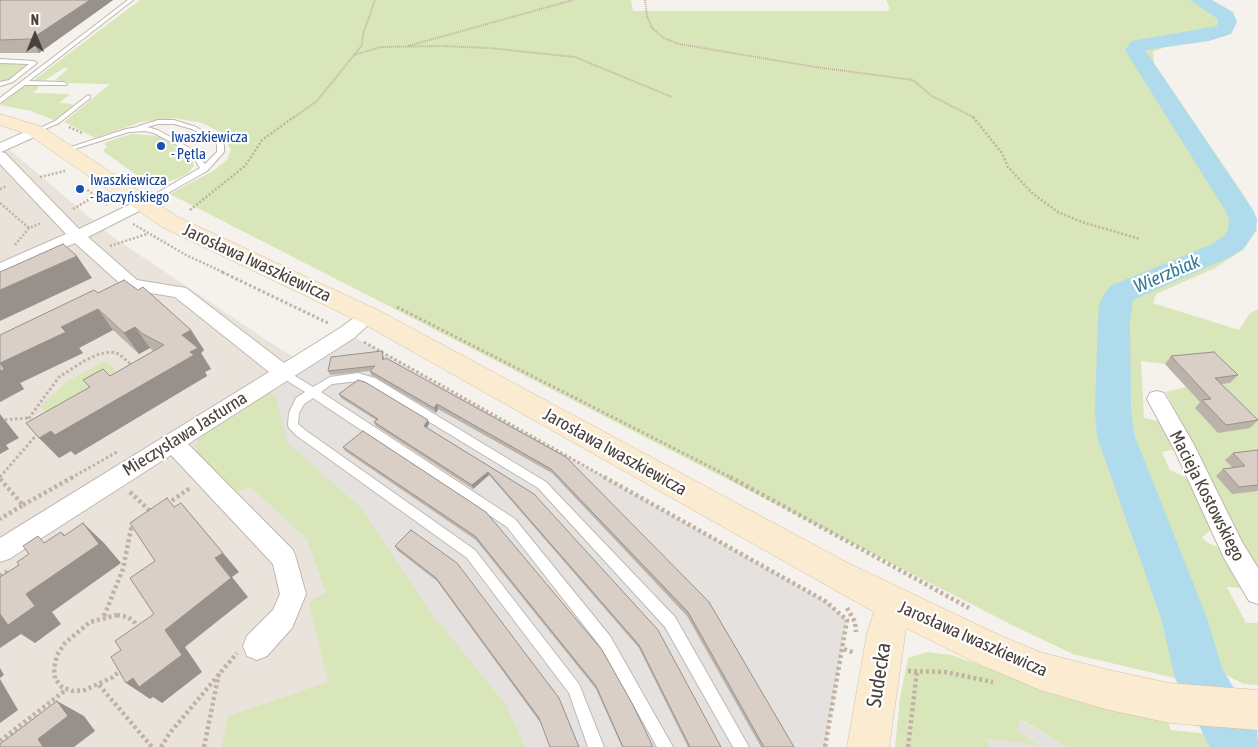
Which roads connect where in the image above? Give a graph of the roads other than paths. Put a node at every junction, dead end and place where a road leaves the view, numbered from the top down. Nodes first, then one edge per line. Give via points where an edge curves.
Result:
1 (131, 0) edge
2 (0, 61) edge
3 (23, 83) junction
4 (0, 84) edge
5 (64, 84) dead end
6 (88, 97) dead end
7 (0, 101) edge
8 (0, 119) edge
9 (128, 130) junction
10 (36, 132) junction
11 (0, 148) edge
12 (0, 156) edge
13 (65, 163) junction
14 (204, 169) junction
15 (140, 205) junction
16 (78, 236) junction
17 (0, 270) edge
18 (132, 284) junction
19 (114, 293) edge
20 (370, 318) junction
21 (282, 372) junction
22 (312, 392) junction
23 (1156, 399) dead end
24 (172, 442) junction
25 (0, 551) edge
26 (1258, 592) edge
27 (894, 604) junction
28 (248, 648) road end
29 (1258, 710) edge
30 (596, 747) edge
31 (664, 747) edge
32 (741, 747) edge
33 (868, 747) edge

1 - 3 lane
2 - 4 lane via 34,63 11,81
3 - 5 lane
3 - 7 lane
6 - 10 lane via 57,122
8 - 10 street, Jarosława Iwaszkiewicza
9 - 13 lane via 95,142
9 - 14 lane via 156,130 193,152
9 - 14 lane via 167,121 194,128 221,145 220,152
10 - 11 street
10 - 13 street, Jarosława Iwaszkiewicza
12 - 16 street
13 - 15 street, Jarosława Iwaszkiewicza
14 - 15 lane
15 - 16 street
15 - 20 street, Jarosława Iwaszkiewicza
16 - 17 street
16 - 18 street
18 - 19 street
18 - 21 street via 180,292
20 - 21 street, Mieczysława Jasturna
20 - 27 street, Jarosława Iwaszkiewicza
21 - 22 lane
21 - 24 street, Mieczysława Jasturna
22 - 30 lane via 300,401 293,425 471,554 574,689
22 - 31 lane via 511,523 605,641
22 - 32 lane via 330,381 358,377 371,380 542,485 670,622
23 - 26 street, Macieja Kostowskiego
24 - 25 street, Mieczysława Jasturna
24 - 28 street via 284,558 294,594 283,618
27 - 29 street, Jarosława Iwaszkiewicza via 1040,671 1169,704
27 - 33 street, Sudecka via 886,633

